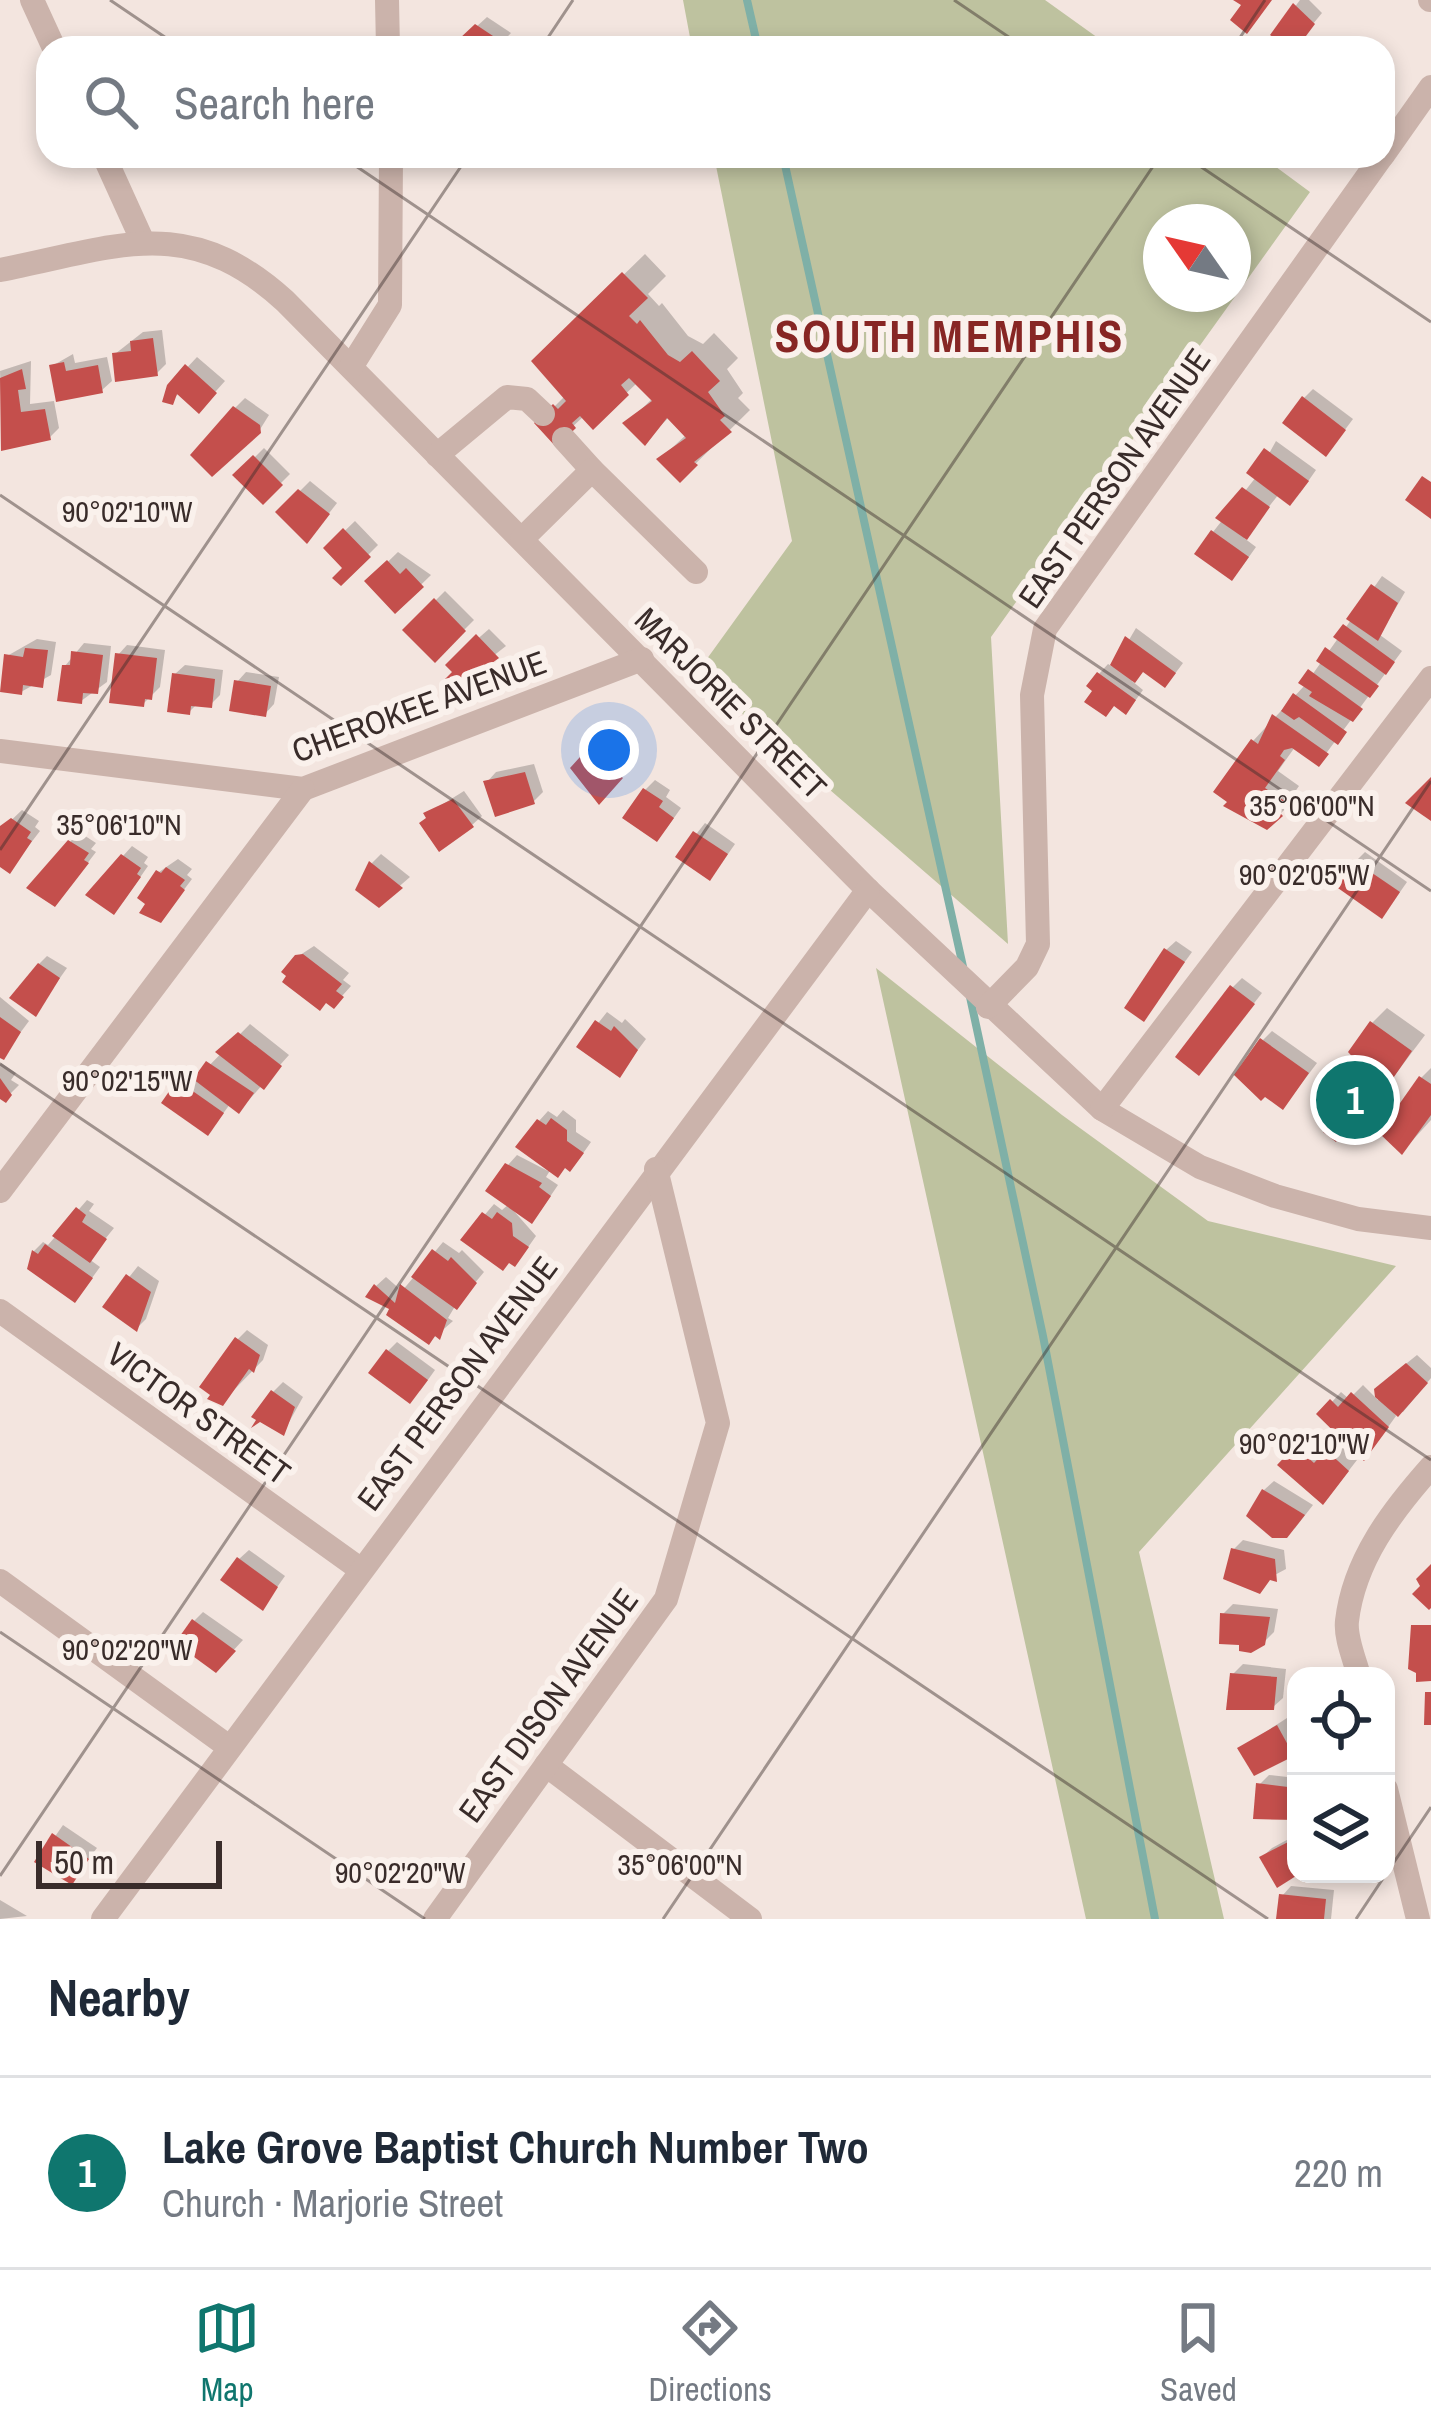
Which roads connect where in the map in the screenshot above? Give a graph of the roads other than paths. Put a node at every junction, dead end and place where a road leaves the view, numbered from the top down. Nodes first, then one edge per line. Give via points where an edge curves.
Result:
1 (32, 0) edge
2 (387, 0) edge
3 (48, 36) edge
4 (388, 36) edge
5 (1431, 87) edge
6 (1395, 138) edge
7 (109, 168) edge
8 (391, 168) edge
9 (1374, 168) edge
10 (143, 242) junction
11 (0, 270) edge
12 (351, 367) junction
13 (543, 414) dead end
14 (564, 439) dead end
15 (437, 454) junction
16 (592, 470) junction
17 (522, 539) junction
18 (695, 572) dead end
19 (642, 659) junction
20 (1431, 678) edge
21 (0, 751) edge
22 (303, 788) junction
23 (868, 890) junction
24 (988, 1007) junction
25 (1102, 1109) junction
26 (656, 1169) junction
27 (0, 1191) edge
28 (1431, 1228) edge
29 (3, 1320) edge
30 (1431, 1468) edge
31 (360, 1569) junction
32 (0, 1581) edge
33 (1357, 1667) edge
34 (229, 1747) junction
35 (546, 1765) junction
36 (1395, 1826) edge
37 (103, 1919) edge
38 (434, 1919) edge
39 (750, 1919) edge
40 (1418, 1919) edge

1 - 3 street
2 - 4 street
5 - 6 street, EAST PERSON AVENUE
7 - 10 street
8 - 12 street via 390,305
9 - 24 street, EAST PERSON AVENUE via 1045,629 1032,695 1038,944 1028,967
10 - 11 street, MARJORIE STREET
10 - 12 street, MARJORIE STREET via 237,260
12 - 15 street, MARJORIE STREET
13 - 15 street via 527,399 507,397
14 - 16 street
15 - 17 street, MARJORIE STREET
16 - 17 street
16 - 18 street
17 - 19 street, MARJORIE STREET
19 - 22 street, CHEROKEE AVENUE
19 - 23 street, MARJORIE STREET
20 - 25 street
21 - 22 street, CHEROKEE AVENUE
22 - 27 street
23 - 24 street, MARJORIE STREET
23 - 26 street, EAST PERSON AVENUE
24 - 25 street, MARJORIE STREET
25 - 28 street, MARJORIE STREET via 1200,1167 1275,1196
26 - 31 street, EAST PERSON AVENUE
26 - 35 street, EAST DISON AVENUE via 718,1423 666,1599
29 - 31 street, VICTOR STREET
30 - 33 street via 1387,1517 1366,1558 1346,1624
31 - 34 street, EAST PERSON AVENUE
32 - 34 street
34 - 37 street, EAST PERSON AVENUE
35 - 38 street, EAST DISON AVENUE
35 - 39 street
36 - 40 street

